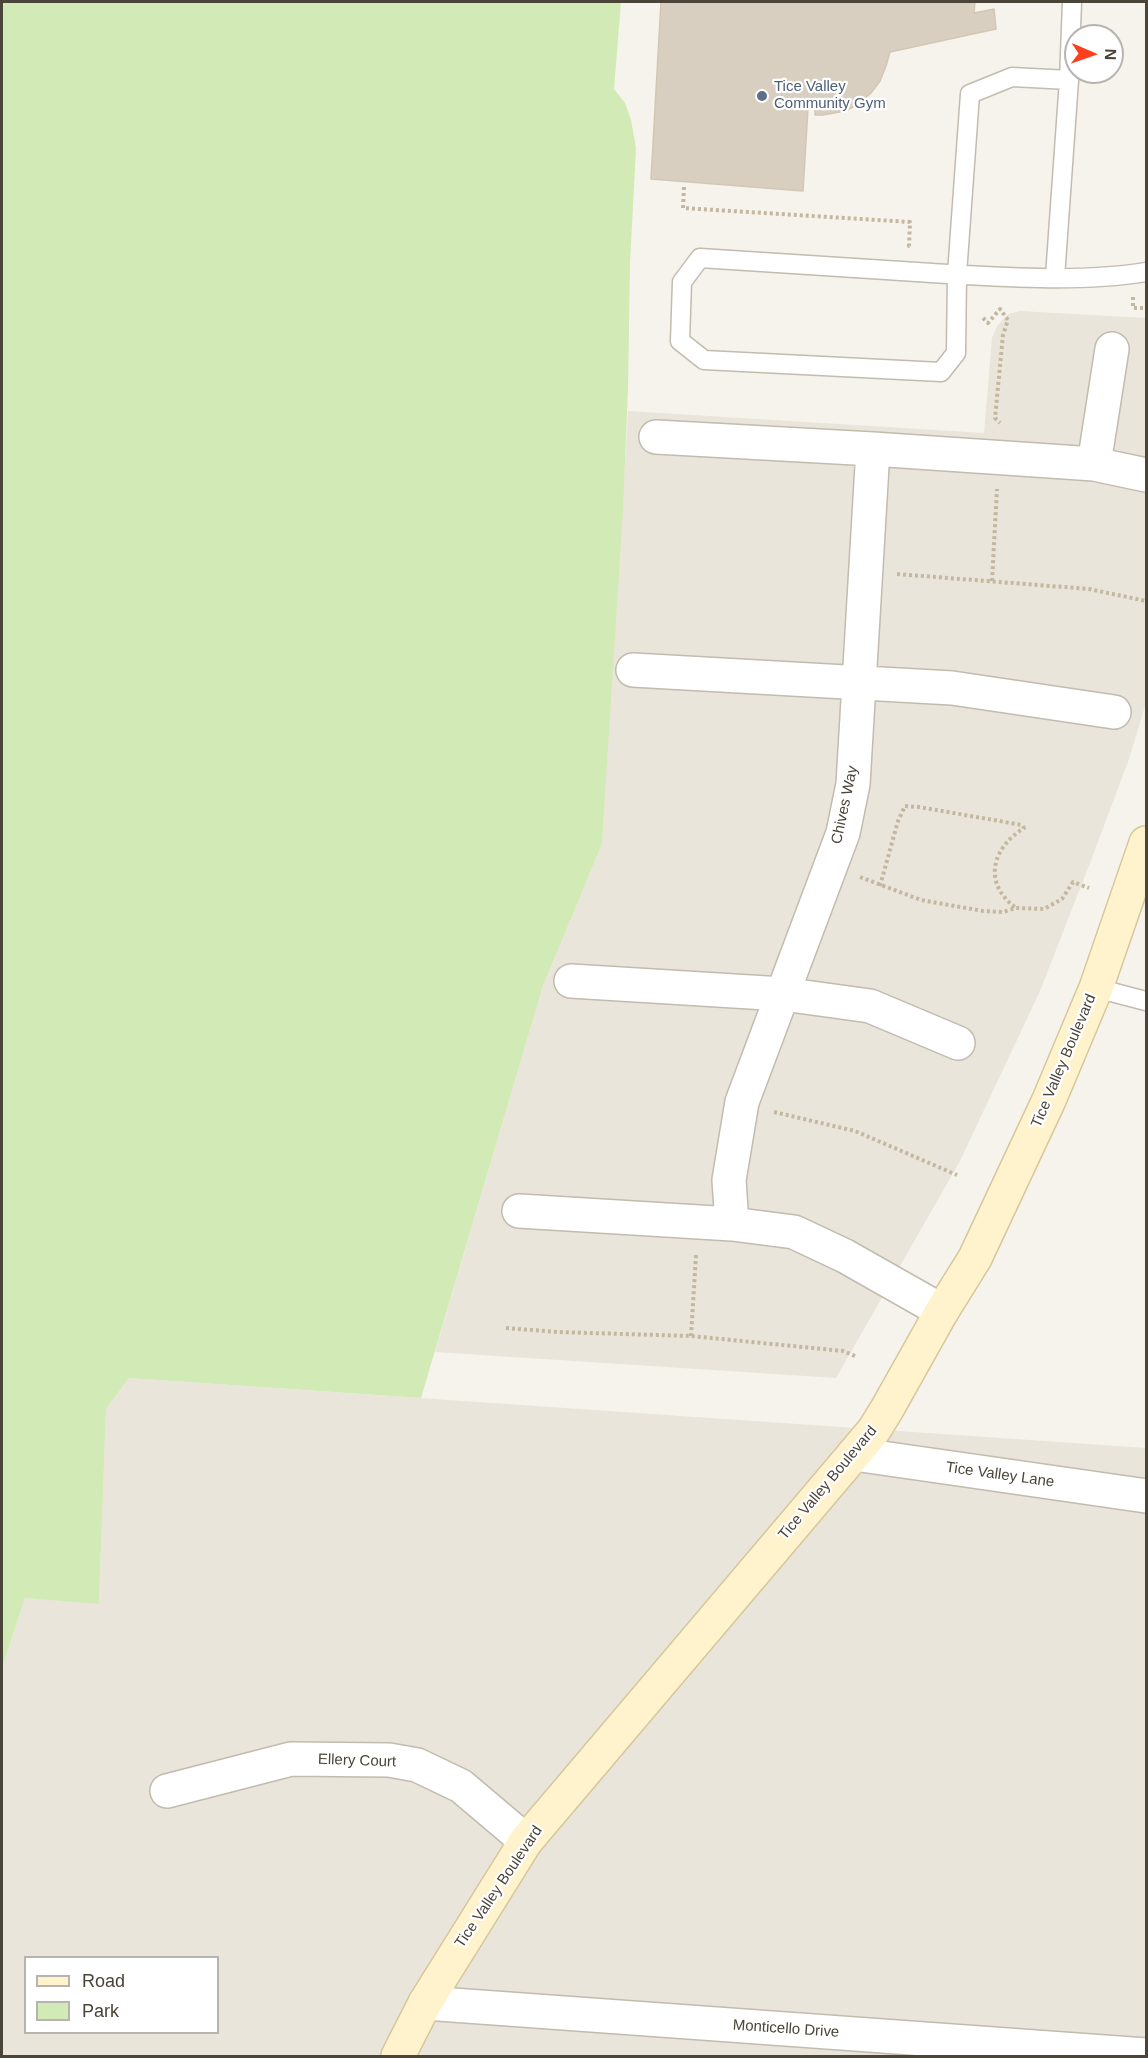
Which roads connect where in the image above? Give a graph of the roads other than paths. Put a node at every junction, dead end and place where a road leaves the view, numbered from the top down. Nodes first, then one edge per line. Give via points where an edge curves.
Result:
1 (1072, 2) edge
2 (1071, 24) edge
3 (1064, 80) edge
4 (1069, 84) edge
5 (1146, 272) edge
6 (957, 274) junction
7 (1055, 277) junction
8 (1112, 349) dead end
9 (656, 437) dead end
10 (873, 449) junction
11 (1094, 464) junction
12 (1146, 475) edge
13 (633, 670) dead end
14 (860, 684) junction
15 (1114, 712) dead end
16 (1146, 843) edge
17 (572, 981) dead end
18 (1096, 988) junction
19 (783, 994) junction
20 (1146, 1001) edge
21 (958, 1043) dead end
22 (519, 1211) dead end
23 (732, 1224) junction
24 (942, 1311) junction
25 (854, 1454) junction
26 (1146, 1496) edge
27 (167, 1791) dead end
28 (526, 1840) junction
29 (425, 2002) junction
30 (1146, 2055) edge
31 (398, 2056) edge

1 - 2 lane
3 - 6 lane via 1012,77 970,94
4 - 7 lane
5 - 7 lane
6 - 6 lane via 700,258 682,282 680,341 704,360 941,372 956,353
6 - 7 lane
8 - 11 street
9 - 10 street
10 - 11 street
10 - 14 street, Chives Way
11 - 12 street
13 - 14 street
14 - 15 street via 952,688
14 - 19 street, Chives Way via 853,784 843,833
16 - 18 street, Tice Valley Boulevard
17 - 19 street
18 - 20 lane
18 - 24 street, Tice Valley Boulevard via 980,1247
19 - 21 street via 870,1006
19 - 23 street, Chives Way via 742,1102 729,1180
22 - 23 street
23 - 24 street via 794,1232
24 - 25 street, Tice Valley Boulevard via 887,1409
25 - 26 street, Tice Valley Lane
25 - 28 street, Tice Valley Boulevard
27 - 28 street, Ellery Court via 291,1759 389,1760 417,1765 460,1786
28 - 29 street, Tice Valley Boulevard
29 - 30 street, Monticello Drive
29 - 31 street, Tice Valley Boulevard

